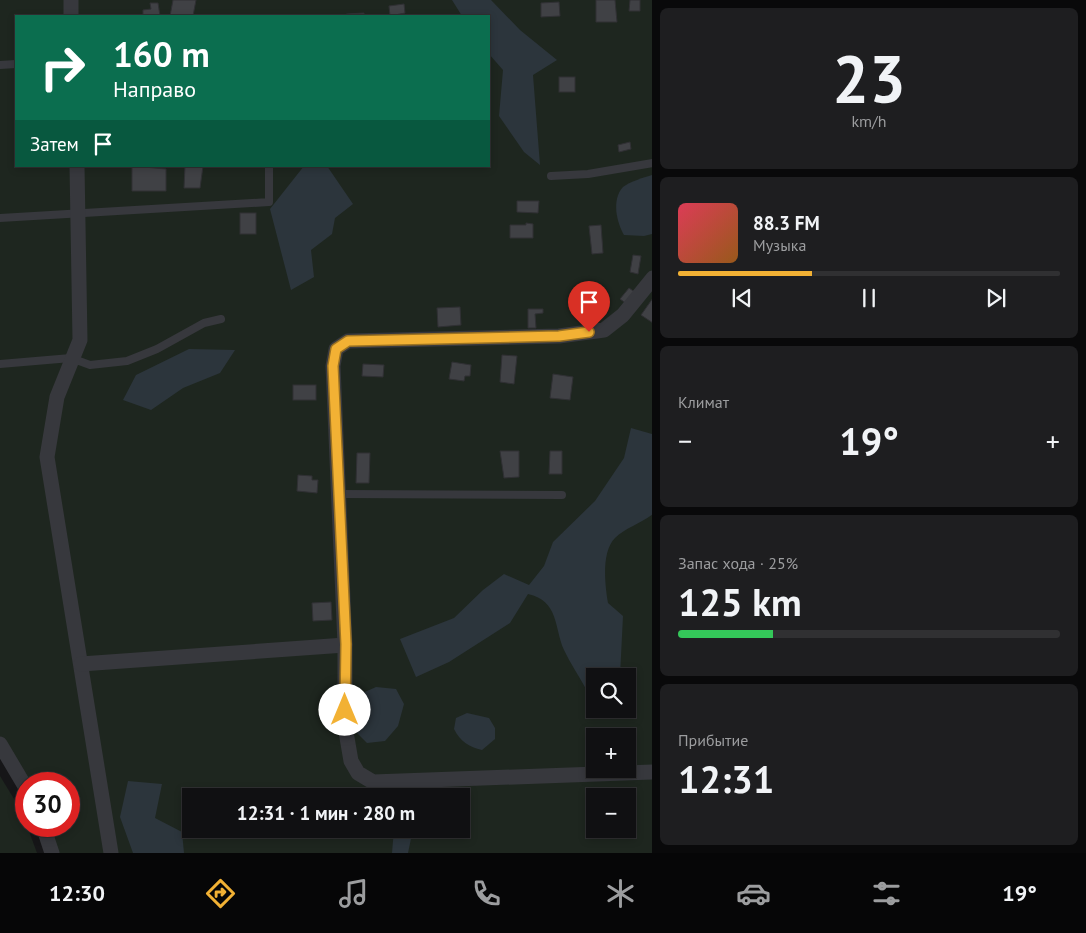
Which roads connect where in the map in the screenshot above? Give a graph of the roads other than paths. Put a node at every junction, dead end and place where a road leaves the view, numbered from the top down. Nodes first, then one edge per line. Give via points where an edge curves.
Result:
1 (71, 0) edge
2 (71, 15) edge
3 (15, 64) edge
4 (0, 65) edge
5 (652, 163) edge
6 (77, 167) edge
7 (269, 167) edge
8 (551, 176) dead end
9 (79, 215) junction
10 (0, 218) edge
11 (652, 278) edge
12 (221, 319) dead end
13 (72, 358) junction
14 (0, 364) edge
15 (339, 494) junction
16 (562, 495) dead end
17 (346, 644) junction
18 (81, 664) junction
19 (0, 744) edge
20 (17, 772) edge
21 (652, 772) edge
22 (47, 837) edge
23 (52, 853) edge
24 (111, 853) edge

1 - 2 street
3 - 4 lane
5 - 8 lane via 588,174
6 - 9 street
7 - 9 lane via 270,202
9 - 10 lane
9 - 13 street via 80,340
11 - 15 street via 623,315 604,330 559,336 348,341 336,349 333,366
12 - 13 lane via 204,323 157,349 127,361 90,365
13 - 14 lane
13 - 18 street via 57,396 47,457
15 - 16 lane
15 - 17 street
17 - 18 street
17 - 21 street via 345,726 351,761 358,773 373,782
18 - 24 street
19 - 20 street
22 - 23 street

